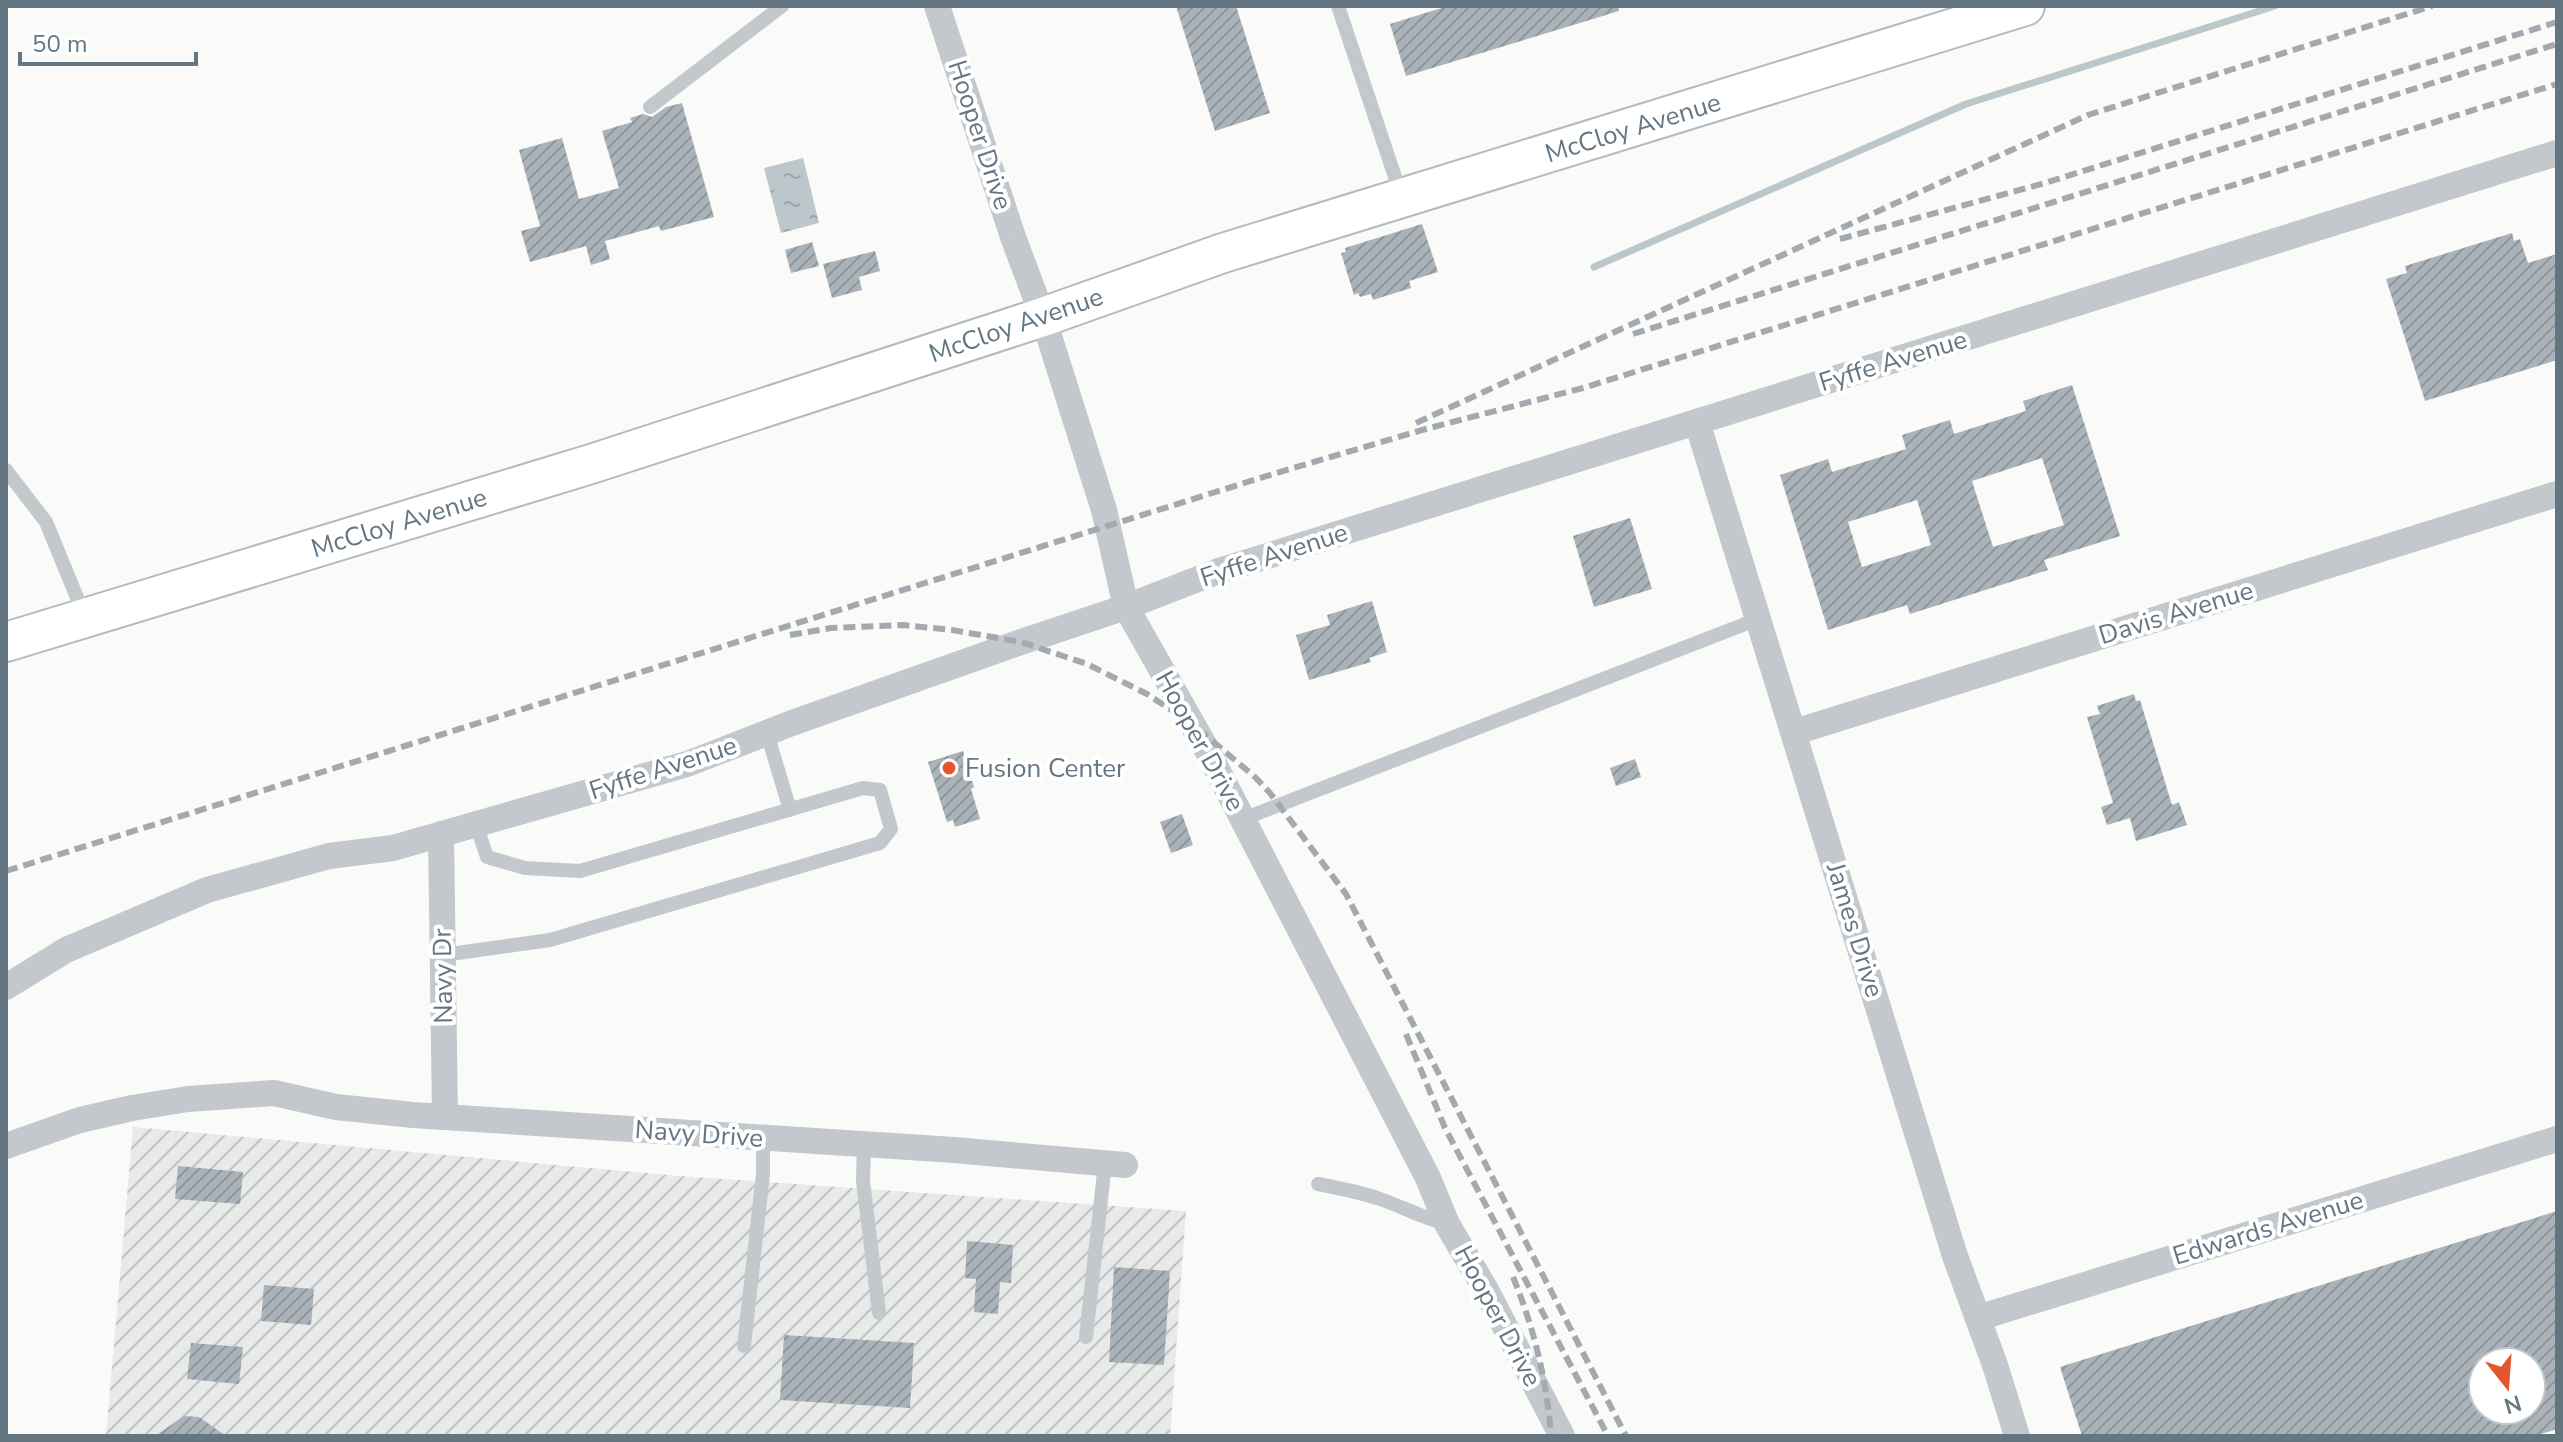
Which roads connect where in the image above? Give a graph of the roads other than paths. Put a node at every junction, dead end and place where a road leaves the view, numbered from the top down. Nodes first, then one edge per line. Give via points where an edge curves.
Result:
1 (782, 6) edge
2 (937, 6) edge
3 (1338, 6) edge
4 (2025, 6) edge
5 (650, 107) dead end
6 (2557, 153) edge
7 (1403, 199) junction
8 (1043, 317) junction
9 (1697, 422) junction
10 (6, 470) edge
11 (2557, 494) edge
12 (1126, 607) junction
13 (85, 618) junction
14 (1758, 619) junction
15 (6, 642) edge
16 (1795, 732) junction
17 (767, 733) junction
18 (790, 810) junction
19 (1243, 819) junction
20 (476, 824) junction
21 (441, 834) junction
22 (443, 955) junction
23 (6, 987) edge
24 (445, 1117) junction
25 (763, 1138) junction
26 (2557, 1139) edge
27 (864, 1144) junction
28 (6, 1146) edge
29 (1115, 1164) joint
30 (1318, 1184) dead end
31 (1447, 1224) junction
32 (879, 1313) dead end
33 (1978, 1318) junction
34 (1086, 1337) dead end
35 (744, 1346) dead end
36 (1562, 1436) edge
37 (2017, 1436) edge

1 - 5 lane
2 - 8 street, Hooper Drive
3 - 7 lane
4 - 7 street, McCloy Avenue
6 - 9 street, Fyffe Avenue
7 - 8 street, McCloy Avenue via 1223,253
8 - 12 street, Hooper Drive via 1104,510
8 - 13 street, McCloy Avenue via 591,464
9 - 12 street, Fyffe Avenue via 1216,572
9 - 14 street, James Drive
10 - 13 lane via 46,522
11 - 16 street, Davis Avenue
12 - 17 street, Fyffe Avenue
12 - 19 street, Hooper Drive
13 - 15 street, McCloy Avenue
14 - 16 street, James Drive
14 - 19 lane
16 - 33 street, James Drive
17 - 18 lane
17 - 20 street, Fyffe Avenue via 687,764
18 - 20 lane via 580,871 525,868 487,857
18 - 22 lane via 863,788 880,790 891,829 880,843 550,940
19 - 31 street, Hooper Drive
20 - 21 street, Fyffe Avenue
21 - 22 street, Navy Dr
21 - 23 street, Fyffe Avenue via 393,848 329,856 207,890 66,950
22 - 24 street, Navy Dr
24 - 25 street, Navy Drive
24 - 28 street, Navy Drive via 336,1107 274,1093 132,1108
25 - 27 street, Navy Drive
25 - 35 lane
26 - 33 street, Edwards Avenue
27 - 29 street, Navy Drive
27 - 32 lane via 863,1181
29 - 34 lane
30 - 31 lane via 1355,1191
31 - 36 street, Hooper Drive
33 - 37 street, James Drive

